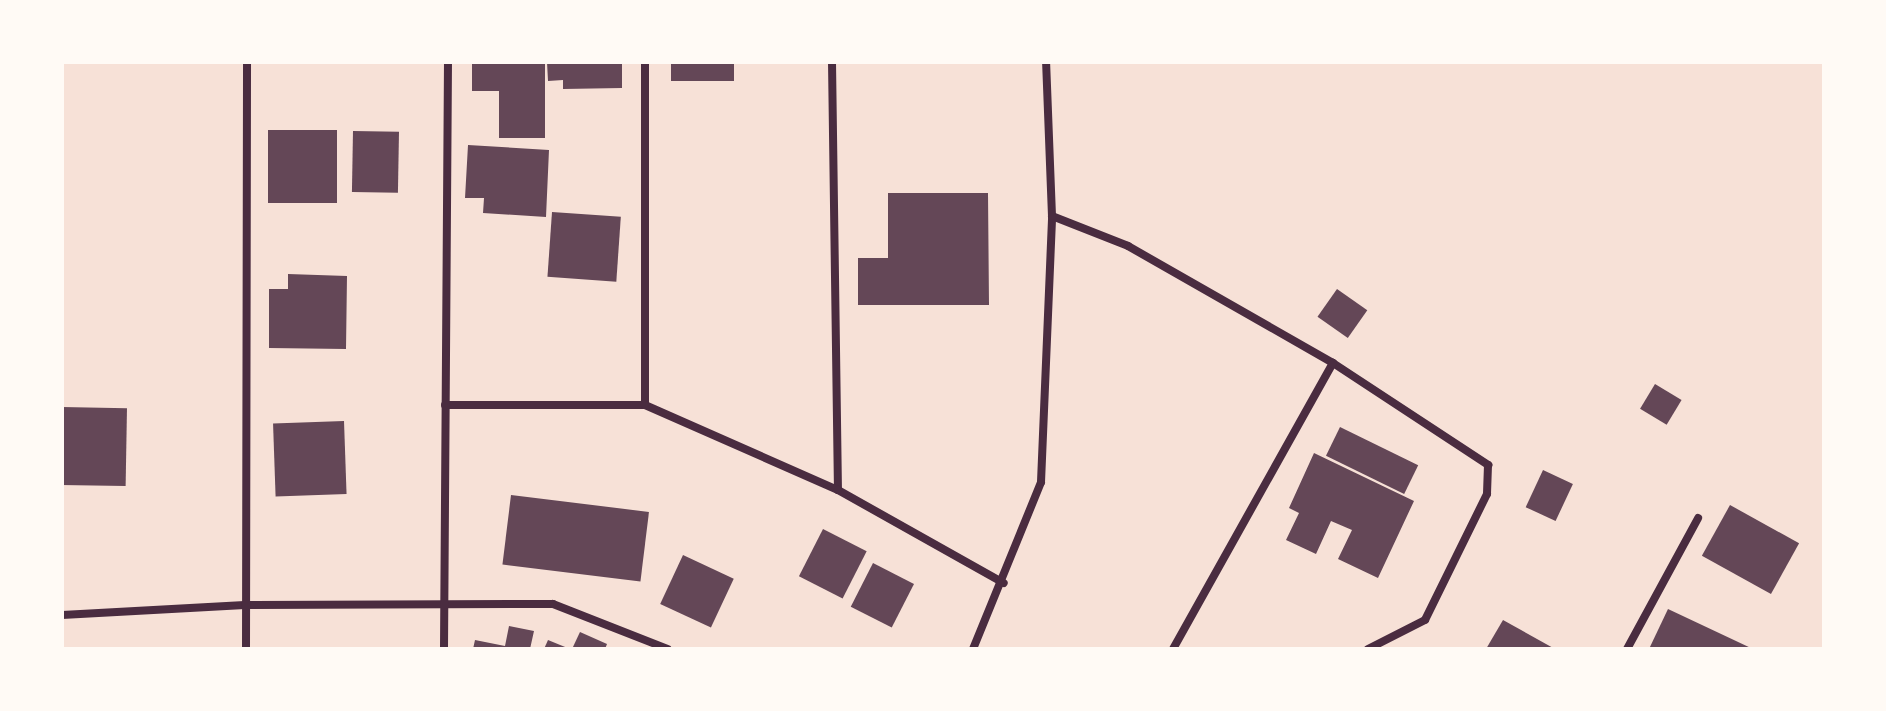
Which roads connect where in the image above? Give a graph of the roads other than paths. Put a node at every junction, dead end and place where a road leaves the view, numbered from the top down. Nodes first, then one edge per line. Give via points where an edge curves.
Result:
1 (247, 62) edge
2 (448, 62) edge
3 (645, 62) edge
4 (832, 62) edge
5 (1046, 62) edge
6 (1052, 216) junction
7 (1333, 363) junction
8 (445, 405) junction
9 (645, 405) junction
10 (838, 490) junction
11 (1698, 518) dead end
12 (1004, 583) junction
13 (245, 605) junction
14 (443, 605) junction
15 (62, 615) edge
16 (246, 649) edge
17 (444, 649) edge
18 (668, 649) edge
19 (973, 649) edge
20 (1173, 649) edge
21 (1368, 649) edge
22 (1627, 649) edge

1 - 13 street
2 - 8 street
3 - 9 street
4 - 10 street
5 - 6 street
6 - 7 street via 1128,246
6 - 12 street via 1041,482
7 - 20 street
7 - 21 street via 1482,457 1492,474 1425,620
8 - 9 street
8 - 14 street
9 - 10 street
10 - 12 street
11 - 22 street
12 - 19 street
13 - 14 street
13 - 15 street
13 - 16 street
14 - 17 street
14 - 18 street via 553,604

